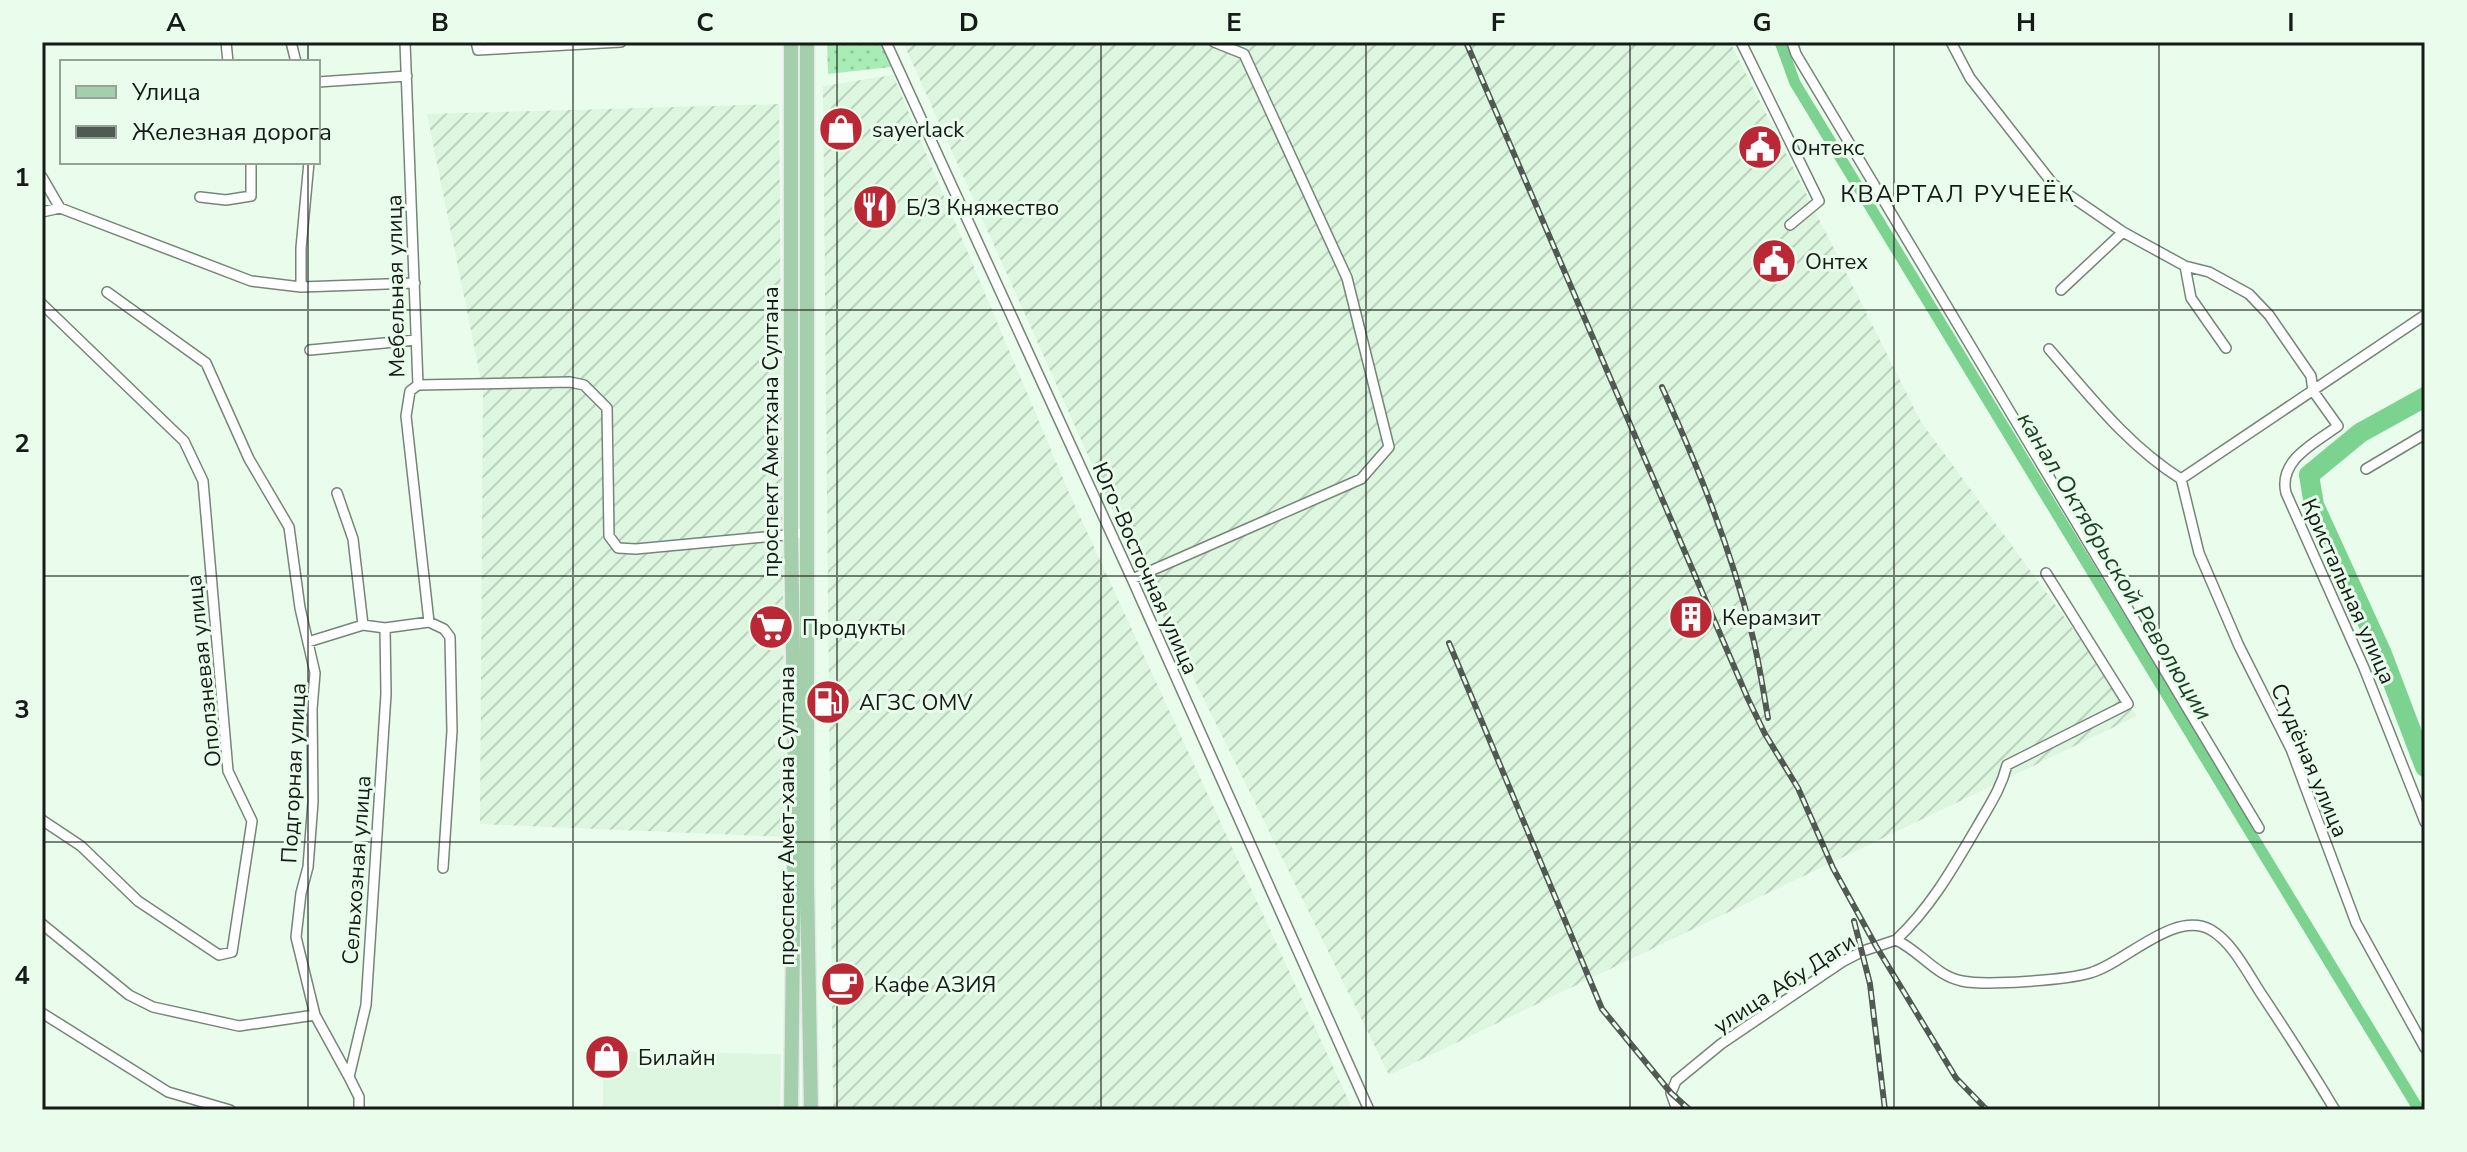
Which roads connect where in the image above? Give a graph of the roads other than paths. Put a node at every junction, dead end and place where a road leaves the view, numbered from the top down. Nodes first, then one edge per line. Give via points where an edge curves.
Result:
1 (405, 42) edge
2 (476, 42) edge
3 (621, 42) edge
4 (791, 42) edge
5 (807, 42) edge
6 (886, 42) edge
7 (1214, 42) edge
8 (1741, 42) edge
9 (1792, 42) edge
10 (1951, 42) edge
11 (407, 76) junction
12 (320, 82) edge
13 (251, 164) edge
14 (309, 164) edge
15 (42, 177) edge
16 (200, 197) dead end
17 (60, 208) junction
18 (42, 212) edge
19 (1790, 225) dead end
20 (2123, 232) junction
21 (2185, 266) junction
22 (415, 283) junction
23 (301, 287) junction
24 (2061, 290) dead end
25 (107, 292) dead end
26 (42, 304) edge
27 (2425, 315) edge
28 (416, 340) junction
29 (2226, 348) dead end
30 (2049, 349) dead end
31 (310, 350) dead end
32 (418, 385) junction
33 (2313, 391) junction
34 (2425, 434) edge
35 (2366, 469) dead end
36 (2181, 479) junction
37 (337, 493) dead end
38 (791, 532) junction
39 (807, 533) junction
40 (2046, 573) dead end
41 (1132, 579) junction
42 (429, 622) junction
43 (363, 625) junction
44 (385, 628) junction
45 (308, 642) junction
46 (42, 820) edge
47 (2425, 822) edge
48 (2259, 828) dead end
49 (443, 868) dead end
50 (42, 924) edge
51 (1896, 940) junction
52 (42, 1013) edge
53 (315, 1015) junction
54 (2425, 1048) edge
55 (349, 1077) junction
56 (230, 1110) edge
57 (359, 1110) edge
58 (791, 1110) edge
59 (811, 1110) edge
60 (1369, 1110) edge
61 (1677, 1110) edge
62 (2335, 1110) edge

1 - 11 street, Мебельная улица
2 - 3 street via 478,50
4 - 38 main road, проспект Аметхана Султана
5 - 39 main road, проспект Амет-хана Султана
6 - 41 street, Юго-Восточная улица
7 - 41 street via 1244,54 1347,278 1389,447 1361,479
8 - 19 street via 1819,201
9 - 48 street
10 - 20 street, Кристальная улица via 1970,78 2053,184
11 - 12 street
11 - 22 street, Мебельная улица
13 - 16 street via 251,196
14 - 23 street
15 - 17 street
17 - 18 street
17 - 23 street via 251,281
20 - 21 street, Кристальная улица
20 - 24 street
21 - 29 street via 2191,298
21 - 33 street, Кристальная улица via 2209,272 2249,294 2311,376
22 - 23 street
22 - 28 street, Мебельная улица
25 - 45 street, Подгорная улица via 206,363 249,459 289,527
26 - 46 street, Оползневая улица via 184,441 203,481 228,771 252,821 232,952 219,955 138,901 81,846
27 - 33 street
28 - 31 street
28 - 32 street, Мебельная улица
30 - 36 street via 2114,425
32 - 38 street via 584,385 607,408 609,536 618,548
32 - 42 street, Мебельная улица via 410,391 406,416
33 - 36 street
33 - 47 street, Кристальная улица via 2338,426 2287,466 2286,493
34 - 35 street
36 - 54 street, Студёная улица via 2199,553 2291,749 2356,923
37 - 43 street via 353,539
38 - 39 street
38 - 58 main road, проспект Аметхана Султана
39 - 59 main road, проспект Амет-хана Султана
40 - 51 street via 2128,704 2007,765 2001,788 1953,871
41 - 60 street, Юго-Восточная улица
42 - 44 street
42 - 49 street via 450,637 452,731
43 - 44 street
43 - 45 street
44 - 55 street, Сельхозная улица via 386,694 366,1005
45 - 53 street, Подгорная улица via 315,673 313,802 296,937
50 - 53 street via 129,995 153,1007 239,1026
51 - 61 street, улица Абу Даги via 1842,962 1721,1044 1676,1081 1671,1093
51 - 62 street via 1941,972 1986,983 2091,973 2166,932 2197,925 2212,930 2246,970
52 - 56 street via 168,1092
53 - 55 street, Подгорная улица
55 - 57 street

